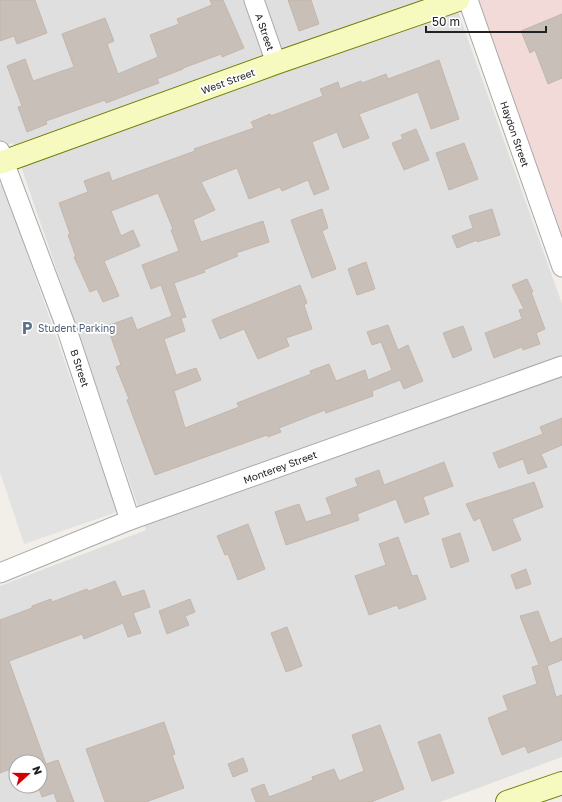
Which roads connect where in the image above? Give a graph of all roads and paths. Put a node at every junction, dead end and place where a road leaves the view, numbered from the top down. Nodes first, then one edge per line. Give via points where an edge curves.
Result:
1 (254, 0) edge
2 (458, 0) edge
3 (468, 0) edge
4 (276, 63) junction
5 (1, 158) edge
6 (562, 267) edge
7 (562, 366) edge
8 (130, 520) junction
9 (0, 573) edge
10 (562, 782) edge
11 (507, 802) edge

1 - 4 street, A Street
2 - 4 street, West Street
3 - 6 street, Haydon Street
4 - 5 street, West Street
5 - 8 street, B Street via 66,327
7 - 8 street, Monterey Street
8 - 9 street, Monterey Street
10 - 11 street

